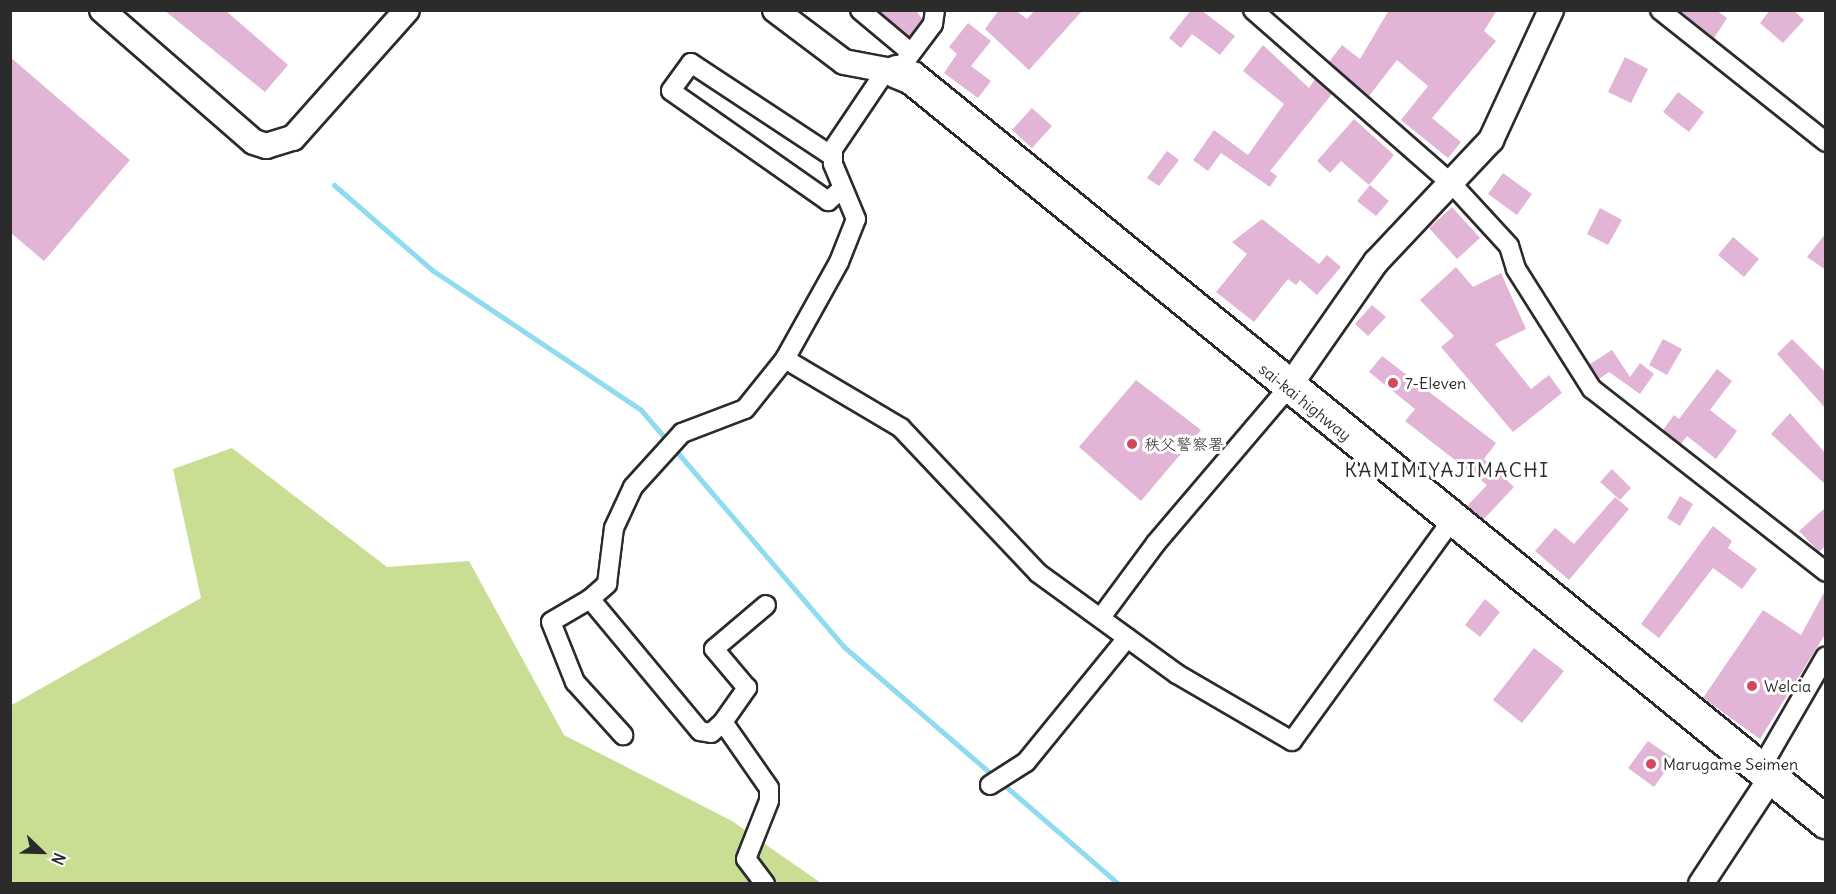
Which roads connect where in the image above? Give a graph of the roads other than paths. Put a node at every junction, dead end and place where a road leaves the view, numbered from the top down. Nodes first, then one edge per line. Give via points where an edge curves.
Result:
1 (102, 10) edge
2 (407, 10) edge
3 (775, 10) edge
4 (860, 10) edge
5 (935, 10) edge
6 (1253, 10) edge
7 (1551, 10) edge
8 (1660, 10) edge
9 (897, 65) junction
10 (1826, 142) edge
11 (832, 156) junction
12 (1453, 185) junction
13 (842, 189) junction
14 (784, 358) junction
15 (1288, 388) junction
16 (1451, 521) junction
17 (1826, 572) edge
18 (590, 599) junction
19 (766, 605) dead end
20 (1102, 616) junction
21 (1127, 638) junction
22 (1826, 656) edge
23 (723, 722) junction
24 (622, 735) dead end
25 (1766, 773) junction
26 (990, 785) dead end
27 (1826, 822) edge
28 (765, 884) edge
29 (1701, 884) edge

1 - 2 street via 254,142 266,146 293,138
3 - 9 street via 828,53
4 - 9 street
5 - 9 street via 933,24
6 - 12 street
7 - 12 street via 1491,140
8 - 10 street
9 - 11 street
9 - 15 highway, sai-kai highway
11 - 13 street
11 - 13 street via 691,63 671,91 828,201
12 - 15 street via 1376,262
12 - 17 street via 1509,246 1516,269 1592,389
13 - 14 street via 855,226
14 - 18 street via 745,409 682,433 633,487 614,528 607,584
14 - 20 street via 901,428 1038,573
15 - 16 highway, sai-kai highway
15 - 20 street via 1156,543
16 - 21 street via 1292,741
16 - 25 highway, sai-kai highway
18 - 23 street via 700,731 711,733
18 - 24 street via 551,622 575,682
19 - 23 street via 714,650 747,688
20 - 21 street
21 - 26 street via 1011,774
22 - 25 street
23 - 28 street via 771,794 746,859
25 - 27 highway, sai-kai highway
25 - 29 street

